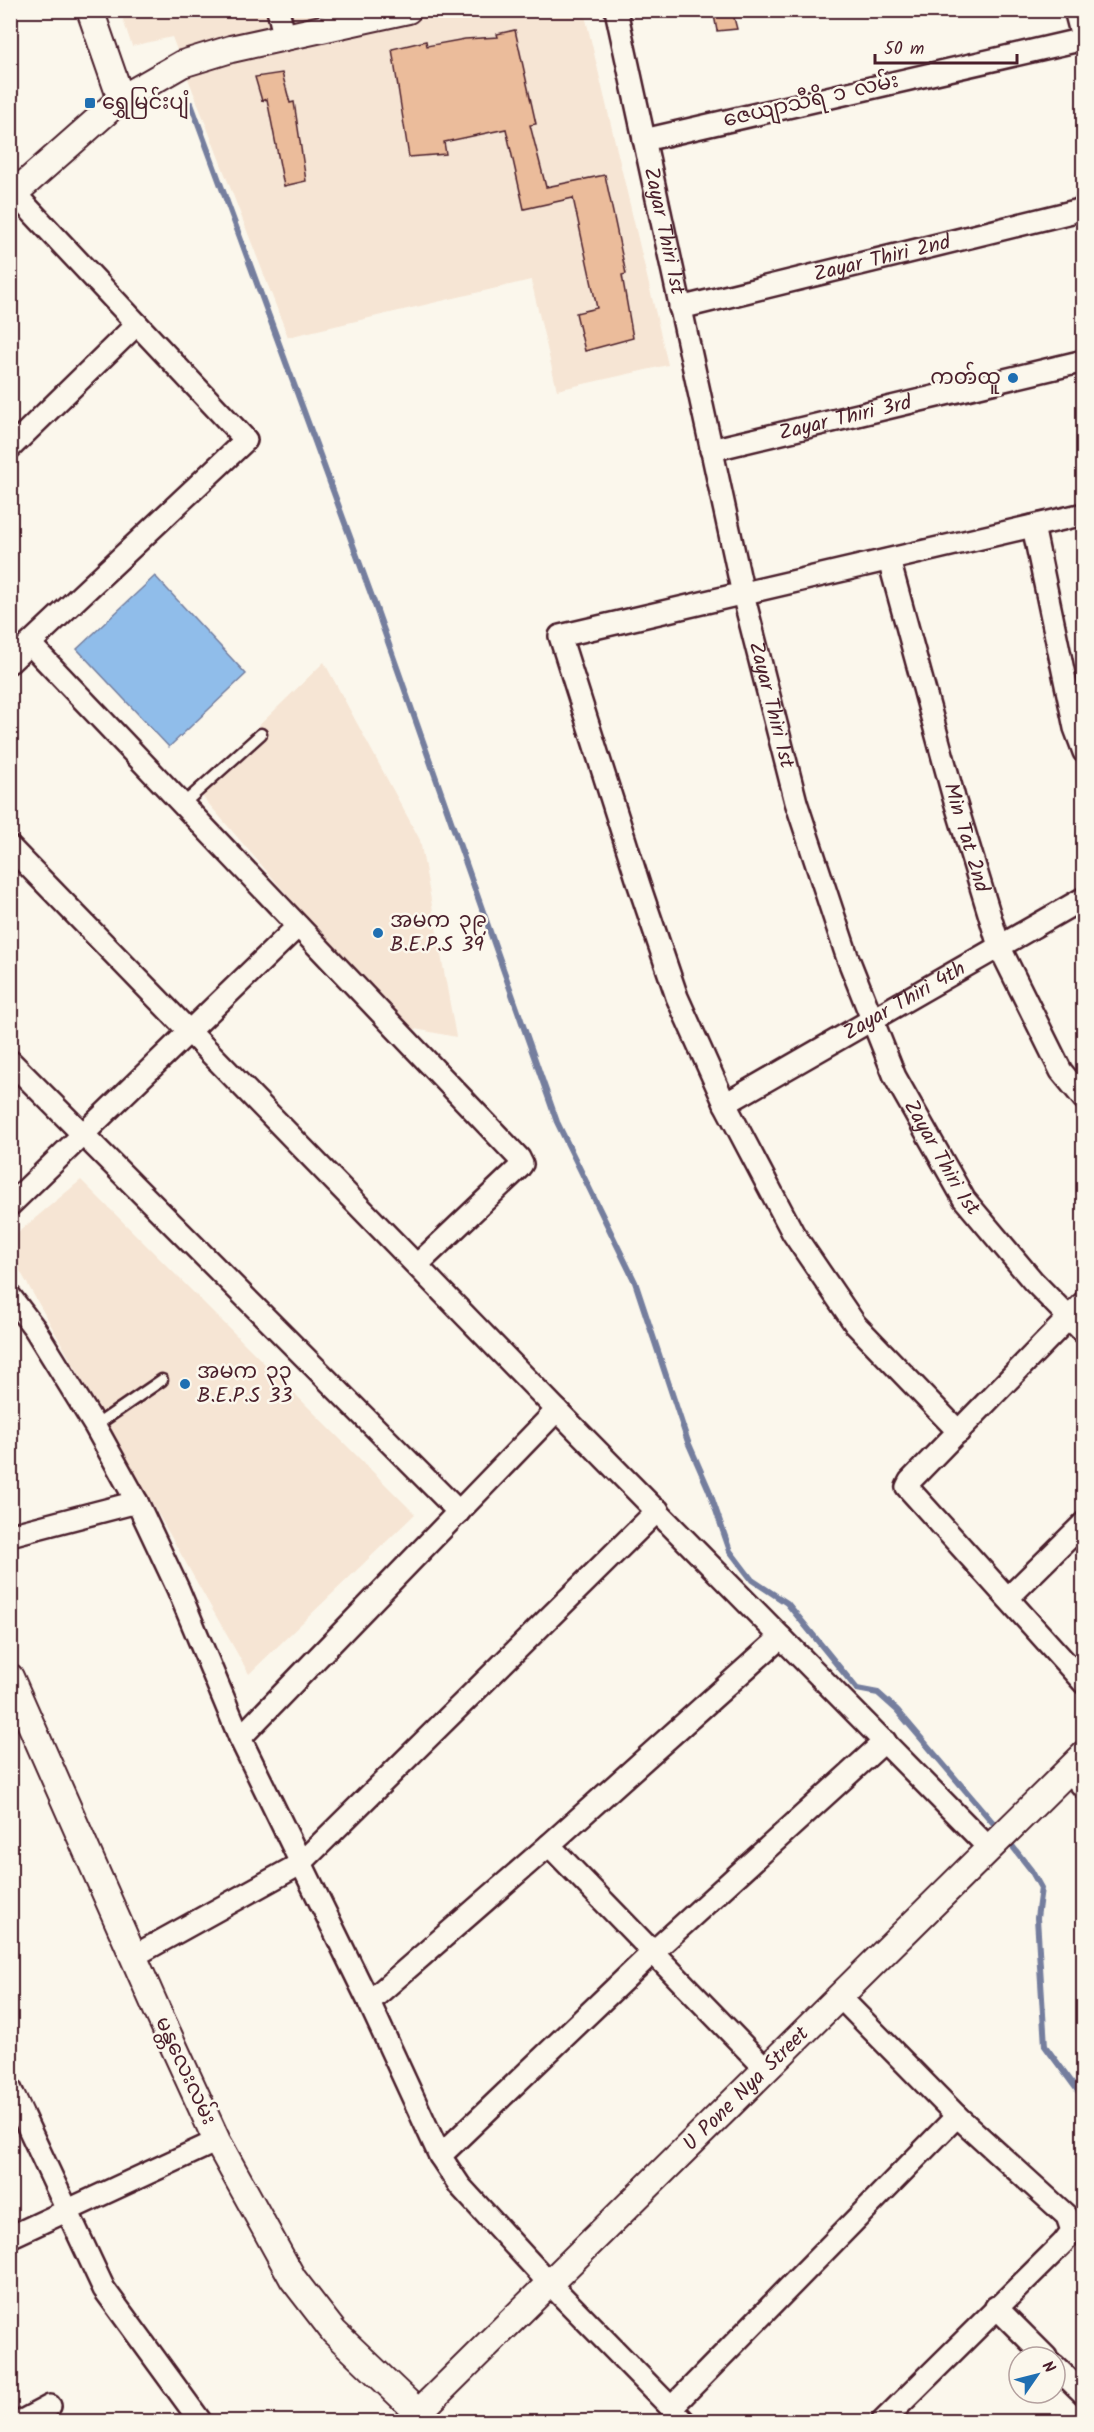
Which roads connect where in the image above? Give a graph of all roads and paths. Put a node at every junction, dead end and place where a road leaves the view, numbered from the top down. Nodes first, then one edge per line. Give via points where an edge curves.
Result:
1 (90, 10) edge
2 (278, 10) edge
3 (616, 10) edge
4 (1075, 10) edge
5 (407, 11) edge
6 (285, 39) junction
7 (1083, 41) edge
8 (121, 99) junction
9 (644, 140) junction
10 (12, 195) edge
11 (1083, 209) edge
12 (680, 308) junction
13 (137, 324) junction
14 (1083, 361) edge
15 (10, 448) edge
16 (711, 450) junction
17 (1083, 514) edge
18 (1034, 526) junction
19 (889, 560) junction
20 (743, 594) junction
21 (30, 644) junction
22 (10, 662) edge
23 (261, 734) dead end
24 (1083, 752) edge
25 (182, 805) junction
26 (10, 848) edge
27 (1083, 898) edge
28 (298, 926) junction
29 (999, 946) junction
30 (872, 1020) junction
31 (190, 1031) junction
32 (10, 1061) edge
33 (1083, 1099) edge
34 (725, 1104) junction
35 (82, 1135) junction
36 (10, 1205) edge
37 (418, 1264) junction
38 (10, 1296) edge
39 (1083, 1302) edge
40 (1068, 1317) junction
41 (1083, 1333) edge
42 (162, 1380) dead end
43 (557, 1410) junction
44 (95, 1426) junction
45 (959, 1432) junction
46 (137, 1502) junction
47 (658, 1510) junction
48 (459, 1512) junction
49 (1083, 1522) edge
50 (10, 1535) edge
51 (1008, 1598) junction
52 (781, 1637) junction
53 (10, 1677) edge
54 (1083, 1683) edge
55 (18, 1712) edge
56 (240, 1738) junction
57 (885, 1741) junction
58 (1078, 1771) edge
59 (549, 1845) junction
60 (989, 1848) junction
61 (300, 1864) junction
62 (653, 1952) junction
63 (134, 1956) junction
64 (838, 1996) junction
65 (369, 2002) junction
66 (766, 2069) junction
67 (10, 2088) edge
68 (957, 2116) junction
69 (217, 2141) junction
70 (440, 2156) junction
71 (67, 2209) junction
72 (10, 2237) edge
73 (549, 2283) junction
74 (996, 2307) junction
75 (1034, 2345) edge
76 (1067, 2378) edge
77 (1083, 2394) edge
78 (50, 2406) dead end
79 (678, 2414) edge
80 (418, 2418) edge
81 (886, 2420) edge
82 (20, 2421) edge
83 (201, 2421) edge

1 - 8 street
2 - 6 street
3 - 9 street, Zayar Thiri 1st
4 - 7 street
5 - 6 street
6 - 8 street via 231,49 182,64
7 - 9 street, ဇေယျာသီရိ ၁ လမ်း
8 - 10 street
9 - 12 street, Zayar Thiri 1st
10 - 13 street
11 - 12 street, Zayar Thiri 2nd
12 - 16 street, Zayar Thiri 1st
13 - 15 street
13 - 21 street via 246,440
14 - 16 street, Zayar Thiri 3rd
16 - 20 street, Zayar Thiri 1st
17 - 18 street
18 - 19 street
18 - 24 street
19 - 20 street
19 - 29 street, Min Tat 2nd
20 - 30 street, Zayar Thiri 1st via 796,802
20 - 34 street via 560,636 677,997
21 - 22 street
21 - 25 street
23 - 25 lane
25 - 28 street
26 - 31 street
27 - 29 street, Zayar Thiri 4th
28 - 31 street
28 - 37 street via 522,1164
29 - 30 street, Zayar Thiri 4th
29 - 33 street, Min Tat 2nd via 1062,1071
30 - 34 street, Zayar Thiri 4th
30 - 40 street, Zayar Thiri 1st via 895,1077 964,1199
31 - 35 street
31 - 37 street
32 - 35 street
34 - 45 street via 793,1233 855,1324
35 - 36 street
35 - 48 street
37 - 43 street
38 - 44 street
39 - 40 street
40 - 41 street, Zayar Thiri 1st
40 - 45 street
42 - 44 lane
43 - 47 street
43 - 48 street
44 - 46 street
45 - 51 street via 907,1487
46 - 50 street
46 - 56 street
47 - 52 street
47 - 61 street
48 - 56 street
49 - 51 street
51 - 54 street
52 - 57 street
52 - 59 street
53 - 55 street, မန္တလေးလမ်း
55 - 63 street, မန္တလေးလမ်း
56 - 61 street
57 - 60 street
57 - 62 street
58 - 60 street, U Pone Nya Street
59 - 62 street
59 - 65 street
60 - 64 street, U Pone Nya Street
61 - 63 street
61 - 65 street
62 - 66 street
62 - 70 street
63 - 69 street, မန္တလေးလမ်း
64 - 66 street, U Pone Nya Street
64 - 68 street
65 - 70 street
66 - 73 street, U Pone Nya Street
67 - 71 street
68 - 74 street via 1067,2216 1072,2231
68 - 79 street
69 - 71 street
69 - 80 street, မန္တလေးလမ်း via 293,2279 334,2332
70 - 73 street via 460,2186
71 - 72 street
71 - 83 street via 104,2289
73 - 79 street
73 - 80 street, U Pone Nya Street
74 - 75 street
74 - 81 street
76 - 77 street
78 - 82 street

